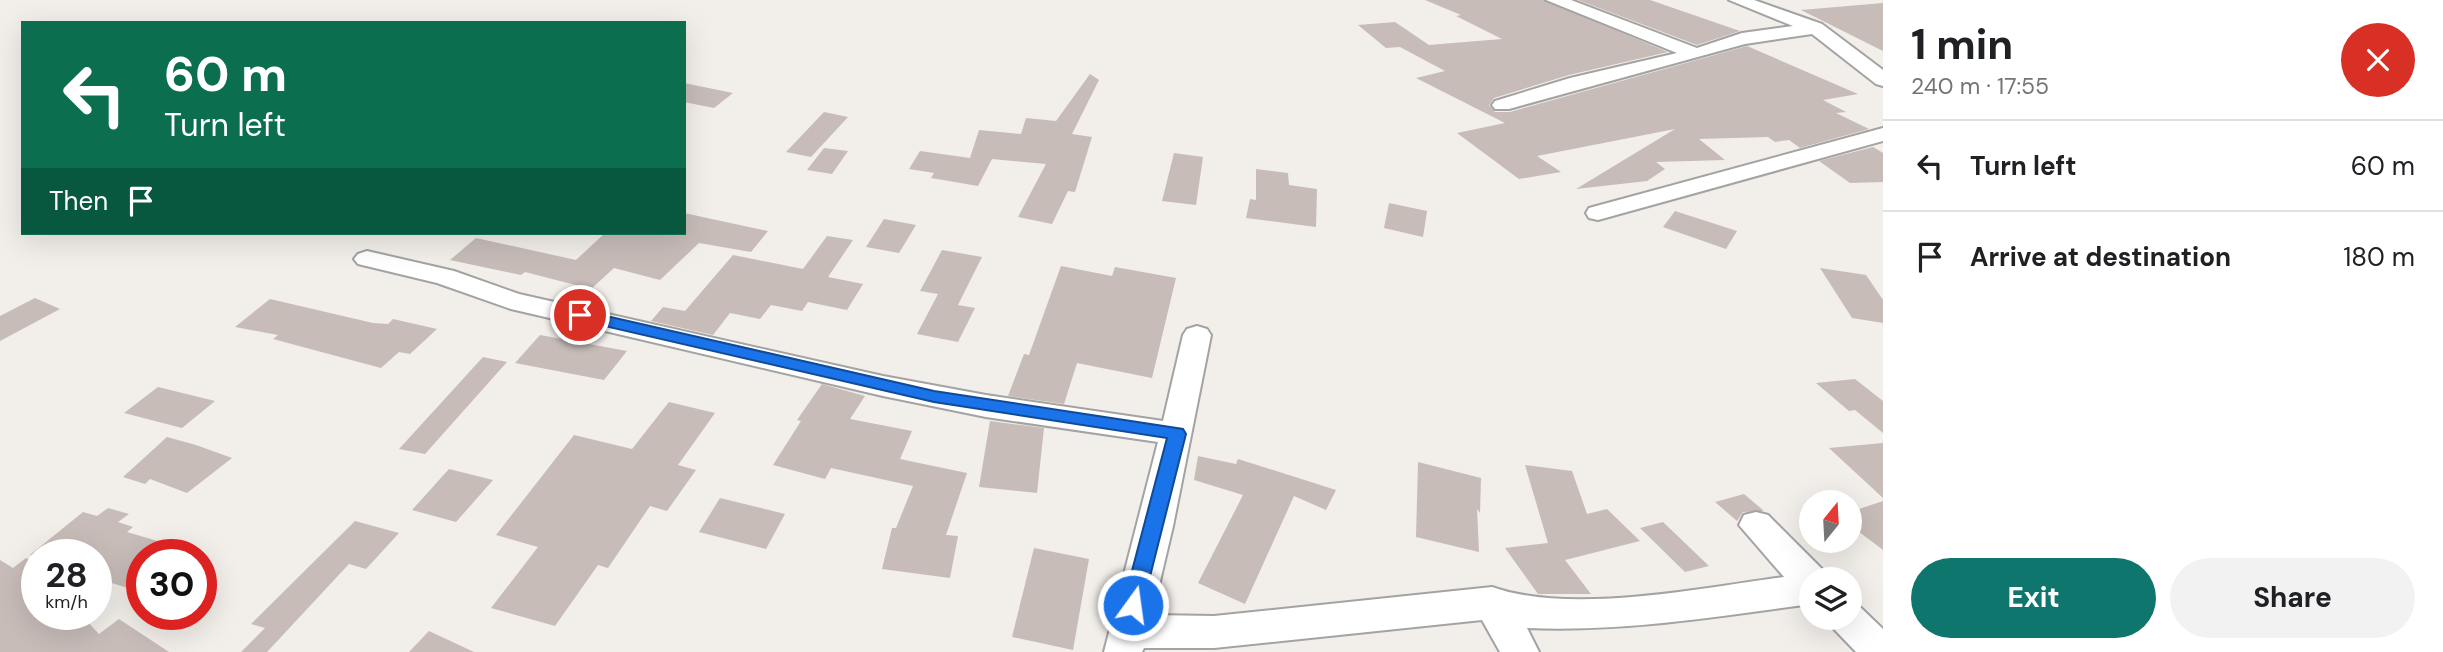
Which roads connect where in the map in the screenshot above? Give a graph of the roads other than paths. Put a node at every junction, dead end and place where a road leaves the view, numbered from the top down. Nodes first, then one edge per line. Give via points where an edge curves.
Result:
1 (1555, 0) edge
2 (1738, 0) edge
3 (1816, 28) junction
4 (1697, 54) junction
5 (1883, 80) edge
6 (1502, 105) dead end
7 (1883, 134) edge
8 (1598, 213) dead end
9 (367, 259) dead end
10 (1197, 335) dead end
11 (1177, 434) junction
12 (1756, 525) dead end
13 (1799, 570) edge
14 (1799, 591) edge
15 (1492, 603) junction
16 (1859, 630) edge
17 (1125, 642) edge
18 (1520, 652) edge
19 (1881, 652) edge

1 - 4 street
2 - 3 street
3 - 4 street via 1742,38
3 - 5 street
4 - 6 street
7 - 8 street
9 - 11 street via 445,277 512,301 883,386 986,407
10 - 11 street
11 - 17 street
12 - 13 street
14 - 15 street via 1646,610 1573,614 1517,612
15 - 17 street
15 - 18 street
16 - 19 street

